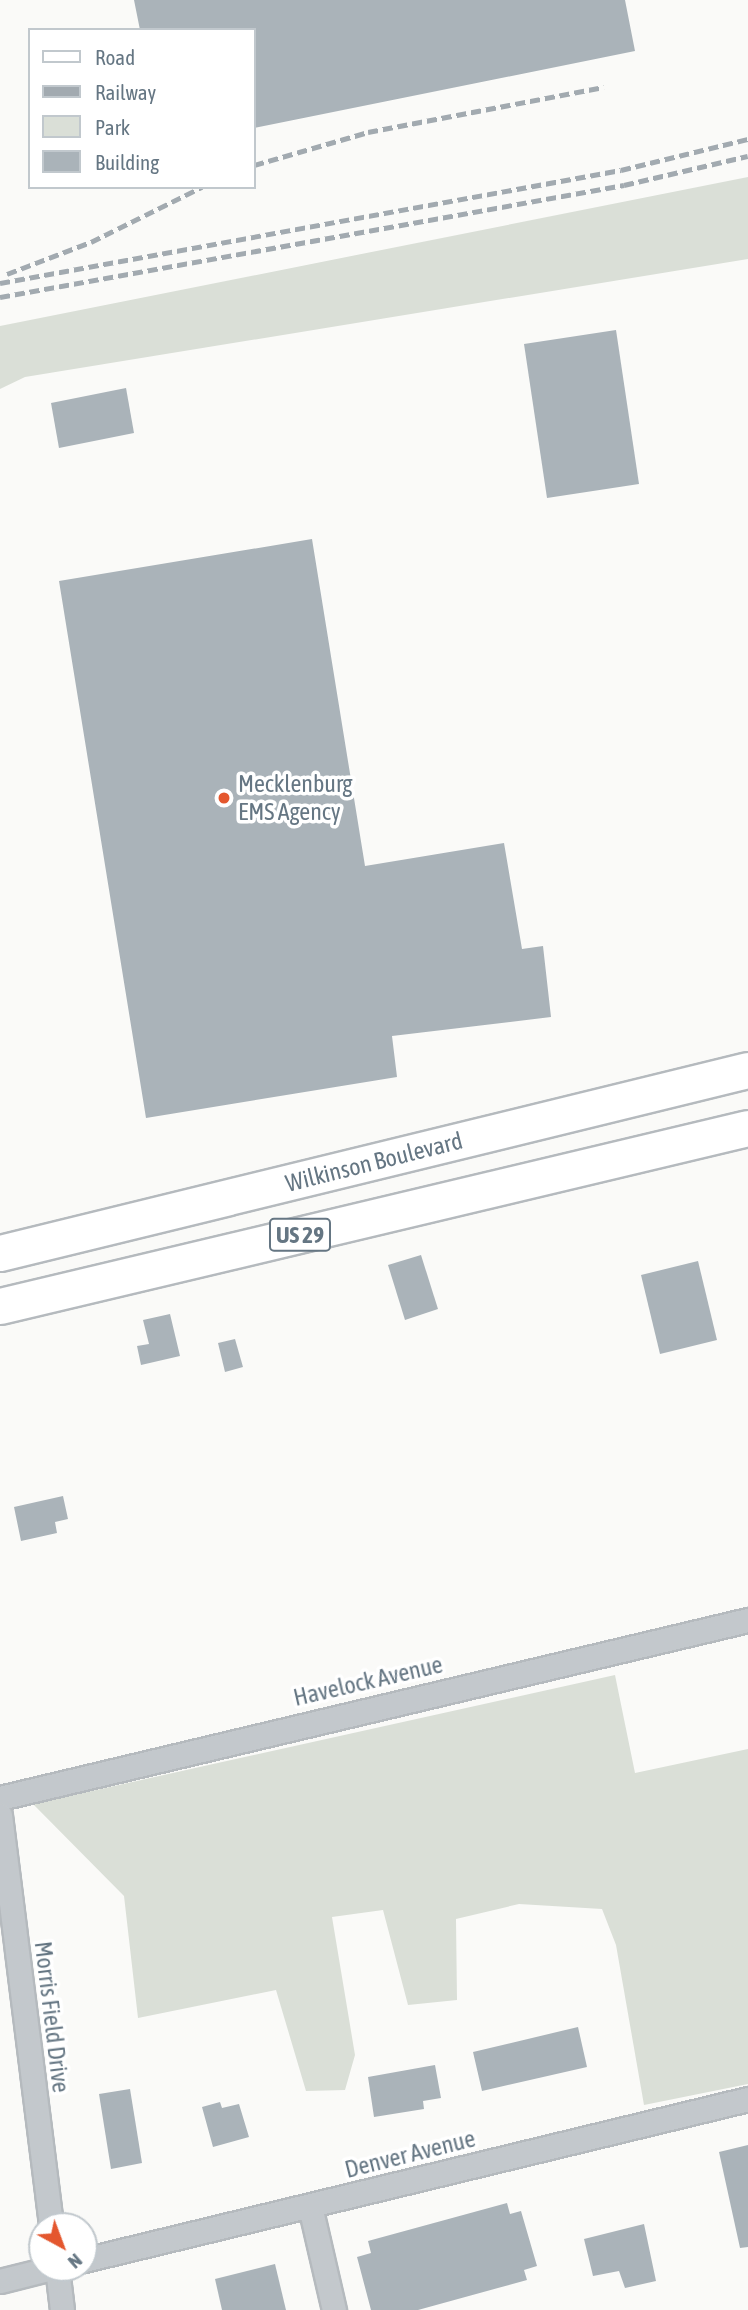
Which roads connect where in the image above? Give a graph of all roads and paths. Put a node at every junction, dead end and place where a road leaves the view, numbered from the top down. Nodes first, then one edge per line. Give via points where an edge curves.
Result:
1 (748, 1070) edge
2 (748, 1128) edge
3 (0, 1253) edge
4 (14, 1303) edge
5 (0, 1332) edge
6 (748, 1620) edge
7 (0, 1798) edge
8 (0, 1815) edge
9 (748, 2099) edge
10 (310, 2206) junction
11 (49, 2212) edge
12 (98, 2257) edge
13 (28, 2274) edge
14 (0, 2281) edge
15 (57, 2282) edge
16 (62, 2310) edge
17 (334, 2310) edge

1 - 3 main road, Wilkinson Boulevard / US 29
2 - 4 main road, US 29
4 - 5 main road
6 - 7 street, Havelock Avenue
8 - 11 street, Morris Field Drive
9 - 10 street, Denver Avenue
10 - 12 street, Denver Avenue
10 - 17 street
13 - 14 street
15 - 16 street

